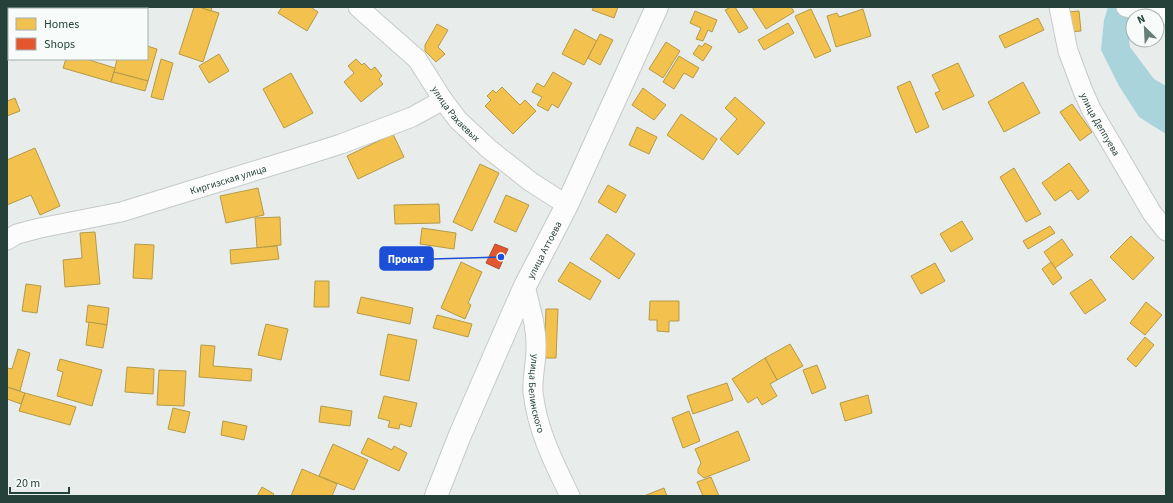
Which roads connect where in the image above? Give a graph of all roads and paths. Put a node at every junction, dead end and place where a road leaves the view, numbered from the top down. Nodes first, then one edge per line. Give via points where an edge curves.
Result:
1 (358, 7) edge
2 (657, 7) edge
3 (1059, 7) edge
4 (443, 100) junction
5 (567, 205) junction
6 (1166, 231) edge
7 (7, 240) edge
8 (525, 286) junction
9 (436, 496) edge
10 (570, 496) edge

1 - 4 street, улица Рахаевых via 417,59
2 - 5 street, улица Аттоева
3 - 6 street, улица Деппуева via 1068,51 1091,109 1152,213
4 - 5 street, улица Рахаевых via 458,120 489,149 531,182
4 - 7 street, Киргизская улица via 412,117 341,144 121,212 40,228 16,234
5 - 8 street, улица Аттоева
8 - 9 street, улица Аттоева
8 - 10 street, улица Белинского via 536,332 533,391 535,405 547,447

